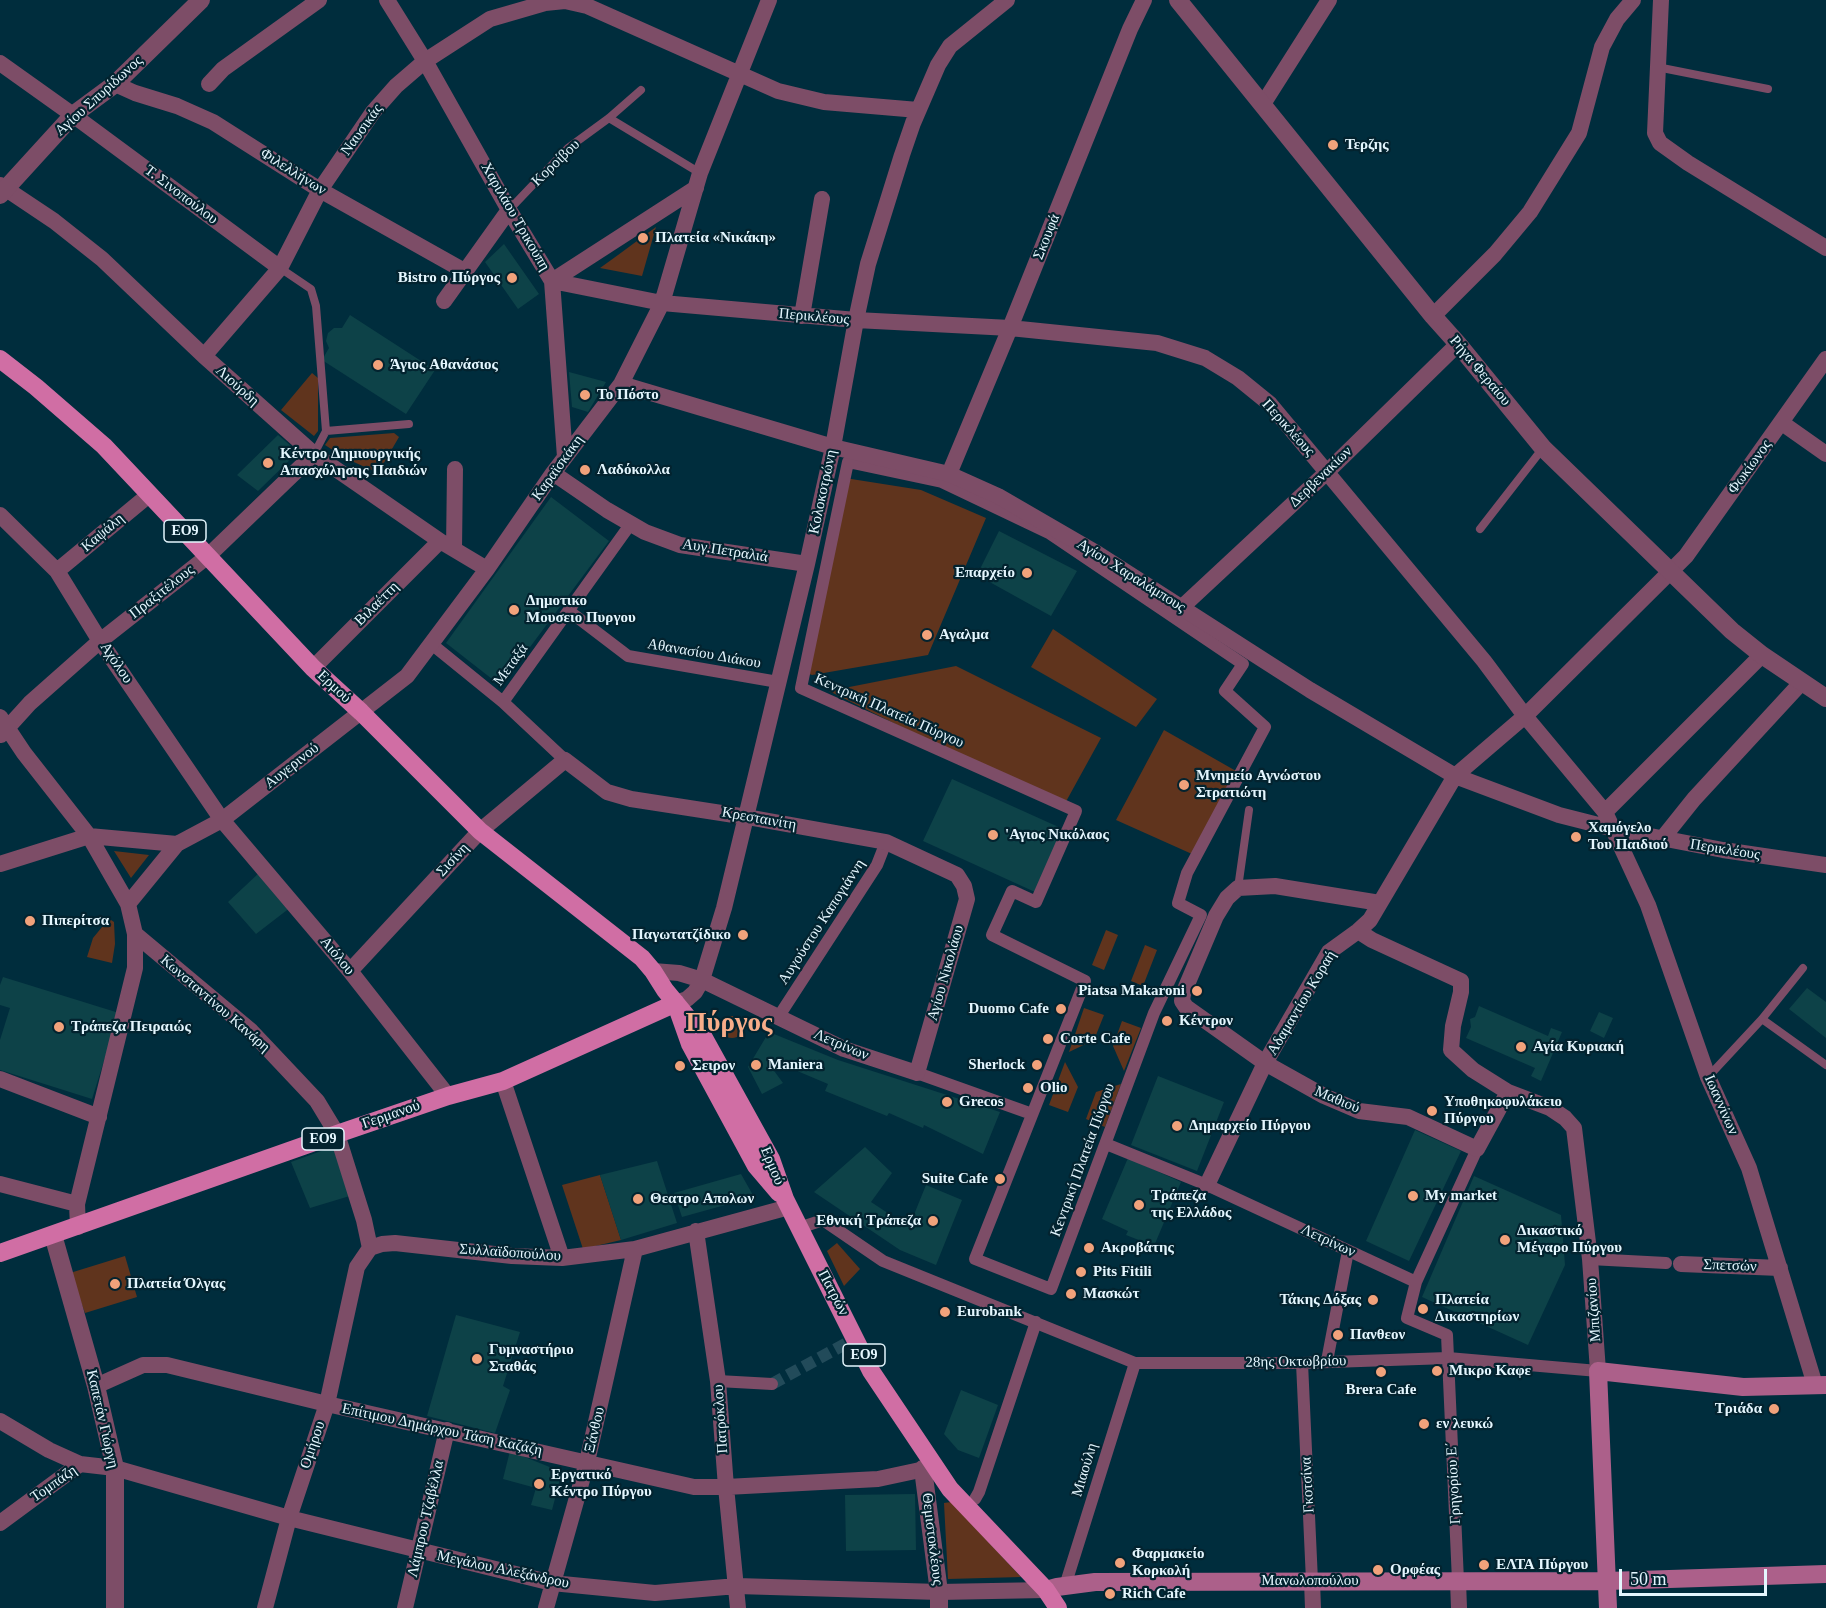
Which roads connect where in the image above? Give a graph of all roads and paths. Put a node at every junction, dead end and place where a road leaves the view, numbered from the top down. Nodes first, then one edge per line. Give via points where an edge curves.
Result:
1 (201, 0) edge
2 (319, 0) edge
3 (387, 0) edge
4 (769, 0) edge
5 (1007, 0) edge
6 (1144, 0) edge
7 (1178, 0) edge
8 (1329, 0) edge
9 (1632, 0) edge
10 (1661, 0) edge
11 (545, 1) edge
12 (589, 3) edge
13 (425, 61) junction
14 (0, 63) edge
15 (1657, 67) junction
16 (739, 73) junction
17 (115, 84) junction
18 (209, 84) dead end
19 (1768, 89) dead end
20 (641, 90) dead end
21 (1263, 104) junction
22 (918, 110) junction
23 (73, 115) junction
24 (609, 118) junction
25 (698, 181) junction
26 (2, 190) edge
27 (320, 190) junction
28 (822, 199) dead end
29 (509, 210) junction
30 (1826, 248) edge
31 (280, 268) junction
32 (466, 272) junction
33 (552, 281) junction
34 (444, 301) dead end
35 (662, 303) junction
36 (802, 316) junction
37 (1433, 316) junction
38 (856, 320) junction
39 (1010, 328) junction
40 (1458, 344) junction
41 (204, 356) junction
42 (0, 359) edge
43 (1826, 359) edge
44 (621, 384) junction
45 (1782, 423) junction
46 (409, 424) dead end
47 (326, 431) junction
48 (833, 447) junction
49 (1543, 448) junction
50 (314, 454) junction
51 (1826, 454) edge
52 (565, 457) junction
53 (455, 469) dead end
54 (553, 472) junction
55 (1327, 472) junction
56 (949, 474) junction
57 (150, 494) junction
58 (0, 515) edge
59 (627, 529) dead end
60 (1480, 529) dead end
61 (447, 545) junction
62 (208, 556) junction
63 (807, 564) junction
64 (487, 569) junction
65 (57, 571) junction
66 (1670, 572) junction
67 (1181, 608) junction
68 (569, 610) junction
69 (100, 641) junction
70 (434, 646) dead end
71 (1762, 655) junction
72 (313, 668) junction
73 (778, 681) junction
74 (1801, 683) junction
75 (1826, 698) edge
76 (502, 702) junction
77 (361, 712) junction
78 (1525, 716) junction
79 (2, 727) edge
80 (565, 760) junction
81 (1455, 776) junction
82 (1249, 810) dead end
83 (1605, 812) junction
84 (747, 817) junction
85 (222, 820) junction
86 (1614, 829) junction
87 (480, 831) junction
88 (89, 836) junction
89 (1662, 839) junction
90 (886, 842) junction
91 (177, 844) junction
92 (0, 864) edge
93 (1826, 865) edge
94 (957, 874) joint
95 (1238, 888) junction
96 (1380, 903) junction
97 (128, 904) junction
98 (1358, 931) junction
99 (135, 934) junction
100 (1803, 968) dead end
101 (350, 971) junction
102 (653, 971) junction
103 (702, 980) junction
104 (676, 1003) junction
105 (779, 1016) junction
106 (1762, 1019) junction
107 (1265, 1064) junction
108 (1826, 1065) edge
109 (917, 1073) junction
110 (1708, 1077) junction
111 (0, 1078) edge
112 (503, 1081) junction
113 (1508, 1092) junction
114 (448, 1096) junction
115 (1032, 1114) junction
116 (99, 1117) junction
117 (337, 1134) junction
118 (1106, 1144) junction
119 (1477, 1149) junction
120 (0, 1184) edge
121 (1207, 1185) junction
122 (787, 1203) junction
123 (77, 1204) junction
124 (78, 1227) junction
125 (799, 1228) junction
126 (696, 1231) junction
127 (52, 1235) junction
128 (370, 1248) junction
129 (635, 1249) junction
130 (1348, 1251) junction
131 (0, 1253) edge
132 (562, 1258) junction
133 (1590, 1259) junction
134 (1673, 1263) joint
135 (1780, 1268) junction
136 (1416, 1282) junction
137 (1036, 1322) junction
138 (1448, 1358) junction
139 (1327, 1361) junction
140 (1302, 1363) junction
141 (1136, 1364) junction
142 (1598, 1371) junction
143 (718, 1381) junction
144 (772, 1384) tunnel mouth
145 (1821, 1385) edge
146 (96, 1386) junction
147 (327, 1404) junction
148 (0, 1421) edge
149 (447, 1430) junction
150 (587, 1462) junction
151 (80, 1464) junction
152 (115, 1468) junction
153 (933, 1470) junction
154 (726, 1487) junction
155 (975, 1499) junction
156 (289, 1518) junction
157 (0, 1523) edge
158 (419, 1551) junction
159 (1826, 1574) edge
160 (1312, 1581) junction
161 (1458, 1581) junction
162 (1607, 1581) junction
163 (552, 1583) junction
164 (737, 1586) junction
165 (1056, 1588) junction
166 (655, 1600) edge
167 (939, 1600) edge
168 (115, 1608) edge
169 (264, 1608) edge
170 (405, 1608) edge
171 (546, 1608) edge
172 (738, 1608) edge
173 (1058, 1608) edge
174 (1071, 1608) edge
175 (1313, 1608) edge
176 (1459, 1608) edge
177 (1608, 1608) edge

1 - 17 street, Αγίου Σπυρίδωνος
2 - 18 street via 223,69
3 - 13 street, Χαριλάου Τρικούπη
4 - 16 street, Καραϊσκάκη
5 - 22 street, Κολοκοτρώνη via 950,46
6 - 39 street, Σκουφά
7 - 21 street, Ρήγα Φεραίου
8 - 21 street
9 - 37 street via 1602,47 1579,133 1530,212 1496,254
10 - 15 street
11 - 12 street, Ναυσικάς
11 - 13 street, Ναυσικάς via 490,19
12 - 16 street, Ναυσικάς via 658,39
13 - 27 street, Ναυσικάς via 373,112
13 - 29 street, Χαριλάου Τρικούπη
14 - 23 street, Τ. Σινοπούλου
15 - 19 lane
15 - 30 street via 1655,133 1660,144
16 - 22 street, Ναυσικάς via 778,91 824,102
16 - 25 street, Καραϊσκάκη
17 - 23 street, Αγίου Σπυρίδωνος
17 - 27 street, Φιλελλήνων via 213,122
20 - 24 lane, Κοροίβου
21 - 37 street, Ρήγα Φεραίου
22 - 38 street, Κολοκοτρώνη via 879,226
23 - 26 street, Αγίου Σπυρίδωνος
23 - 31 street, Τ. Σινοπούλου
24 - 25 lane
24 - 29 lane, Κοροίβου via 568,148
25 - 33 street
25 - 35 street, Καραϊσκάκη
26 - 41 street, Λιούρδη via 54,221 102,259
27 - 31 street, Ναυσικάς
27 - 32 street, Φιλελλήνων
28 - 36 street
29 - 32 street, Κοροίβου
29 - 33 street, Χαριλάου Τρικούπη
31 - 41 street, Ναυσικάς
31 - 47 lane, Τ. Σινοπούλου via 311,289 316,306
32 - 34 street, Κοροίβου
33 - 35 street, Περικλέους
33 - 52 street, Χαριλάου Τρικούπη
35 - 36 street, Περικλέους
35 - 44 street, Καραϊσκάκη
36 - 38 street, Περικλέους
37 - 40 street, Ρήγα Φεραίου
38 - 39 street, Περικλέους
38 - 48 street, Κολοκοτρώνη
39 - 55 street, Περικλέους via 1157,343 1205,358 1270,404
39 - 56 street, Σκουφά
40 - 49 street, Ρήγα Φεραίου
40 - 55 street, Δερβενακίων
41 - 50 street, Λιούρδη
42 - 57 main road, Ερμού / ΕΟ9 via 104,446
43 - 45 street, Φωκίωνος
44 - 48 street, Αγίου Χαραλάμπους
44 - 52 street, Καραϊσκάκη
45 - 51 street
45 - 66 street, Φωκίωνος via 1686,556
46 - 47 lane
47 - 50 lane
48 - 56 street, Αγίου Χαραλάμπους
48 - 63 street, Κολοκοτρώνη
49 - 60 lane
49 - 66 street, Ρήγα Φεραίου
50 - 61 street, Λιούρδη
50 - 62 street, Πραξιτέλους
52 - 54 street, Καραϊσκάκη
53 - 61 street
54 - 63 street, Αυγ.Πετραλιά via 645,532 680,545
54 - 64 street, Καραϊσκάκη
55 - 67 street, Δερβενακίων
55 - 78 street, Περικλέους
56 - 67 street, Αγίου Χαραλάμπους via 1037,518
57 - 62 main road, Ερμού / ΕΟ9
57 - 65 street, Καψάλη
58 - 65 street, Αχόλου
59 - 68 street, Μεταξά
61 - 64 street, Λιούρδη
61 - 72 street, Βιλαέττη
62 - 69 street, Πραξιτέλους
62 - 72 main road, Ερμού / ΕΟ9
63 - 73 street, Κολοκοτρώνη
64 - 77 street, Καραϊσκάκη via 407,676
65 - 69 street, Αχόλου
66 - 71 street, Ρήγα Φεραίου
66 - 78 street, Φωκίωνος
67 - 81 street, Αγίου Χαραλάμπους
68 - 73 street, Αθανασίου Διάκου via 628,656
68 - 76 street, Μεταξά
69 - 79 street, Πραξιτέλους
69 - 85 street, Αχόλου
70 - 76 street
71 - 74 street, Ρήγα Φεραίου
71 - 83 street
72 - 77 main road, Ερμού / ΕΟ9
73 - 84 street, Κολοκοτρώνη
74 - 75 street, Ρήγα Φεραίου
74 - 89 street
76 - 80 street
77 - 85 street, Αυγερινού
77 - 87 main road, Ερμού / ΕΟ9
78 - 81 street, Αδαμαντίου Κοραή
78 - 83 street, Περικλέους
79 - 88 street
80 - 84 street, Κρεσταινίτη via 607,792
80 - 87 street, Σισίνη
81 - 86 street, Αγίου Χαραλάμπους via 1559,815
81 - 96 street, Αδαμαντίου Κοραή
82 - 95 lane
83 - 86 street, Περικλέους
84 - 90 street, Κρεσταινίτη
84 - 103 street, Κολοκοτρώνη
85 - 91 street, Αυγερινού
85 - 101 street, Αιόλου
86 - 89 street, Περικλέους
86 - 110 street, Ιωαννίνων via 1648,905
87 - 101 street, Σισίνη
87 - 102 main road, Ερμού / ΕΟ9 via 642,958
88 - 91 street
88 - 92 street
88 - 97 street
89 - 93 street, Περικλέους
90 - 94 street, Κρεσταινίτη
90 - 105 street, Αυγούστου Καπογιάννη via 877,865
91 - 97 street
94 - 109 street, Αγίου Νικολάου via 967,899
95 - 96 street via 1275,886
95 - 107 street, Μαθιού via 1216,916 1182,1001
96 - 98 street, Αδαμαντίου Κοραή
97 - 99 street
98 - 107 street, Αδαμαντίου Κοραή via 1329,952
98 - 113 street, Μπιζανίου via 1461,981 1451,1050 1473,1070
99 - 116 street via 135,968
99 - 117 street, Κωνσταντίνου Κανάρη via 250,1031 317,1101
100 - 106 lane
101 - 114 street, Αιόλου
102 - 103 street, Λετρίνων
102 - 104 main road, Ερμού / ΕΟ9
103 - 104 street, Κολοκοτρώνη via 695,992
103 - 105 street, Λετρίνων
104 - 112 main road, Γερμανού / ΕΟ9
104 - 122 main road, Ερμού / ΕΟ9 via 706,1042 771,1159
105 - 109 street, Λετρίνων via 844,1049
106 - 108 lane
106 - 110 lane
107 - 119 street, Μαθιού via 1344,1105 1359,1111 1407,1117
107 - 121 street, Αδαμαντίου Κοραή
109 - 115 street, Λετρίνων
110 - 135 street, Ιωαννίνων via 1749,1168
111 - 116 street
112 - 114 main road, Γερμανού / ΕΟ9
112 - 132 street
113 - 119 street
113 - 133 street, Μπιζανίου via 1550,1108 1574,1128
114 - 117 main road, Γερμανού / ΕΟ9
115 - 118 street, Κεντρική Πλατεία Πύργου via 975,1259 1051,1289
115 - 118 street, Κεντρική Πλατεία Πύργου via 1085,981 992,935 1012,891 1036,902 1076,811 801,688 848,462 942,482 1049,533 1243,664 1225,691 1265,727 1188,873 1178,903 1201,915 1154,1013
116 - 123 street
117 - 124 main road, Γερμανού / ΕΟ9
117 - 128 street, Κωνσταντίνου Κανάρη
118 - 121 street, Λετρίνων
119 - 136 street
120 - 123 street
121 - 130 street, Λετρίνων
122 - 125 main road, Πατρών / ΕΟ9
122 - 126 street, Συλλαϊδοπούλου
123 - 124 street
124 - 127 main road, Γερμανού / ΕΟ9
125 - 137 street, 28ης Οκτωβρίου via 823,1220 883,1261
125 - 153 main road, Πατρών / ΕΟ9 via 871,1371
126 - 129 street, Συλλαϊδοπούλου
126 - 143 street, Πατρόκλου
127 - 131 main road, Γερμανού / ΕΟ9
127 - 146 street, Καπετάν Γιώργη
128 - 132 street, Συλλαϊδοπούλου via 395,1243
128 - 147 street, Ομήρου via 357,1267
129 - 132 street, Συλλαϊδοπούλου
129 - 150 street, Ξάνθου
130 - 136 street, Λετρίνων
130 - 139 street
133 - 134 street, Σπετσών
133 - 142 street, Μπιζανίου
134 - 135 street, Σπετσών
135 - 145 street, Ιωαννίνων
136 - 138 street, Γρηγορίου Ε΄ via 1407,1318 1447,1335
137 - 141 street, 28ης Οκτωβρίου
137 - 155 street
138 - 139 street, 28ης Οκτωβρίου
138 - 142 street, 28ης Οκτωβρίου
138 - 161 street, Γρηγορίου Ε΄
139 - 140 street, 28ης Οκτωβρίου
140 - 141 street, 28ης Οκτωβρίου
140 - 160 street, Γκοτσίνα
141 - 165 street, Μιαούλη
142 - 145 main road, 28ης Οκτωβρίου via 1743,1387
142 - 162 main road, Μπιζανίου
143 - 144 street
143 - 154 street, Πατρόκλου
146 - 147 street, Επίτιμου Δημάρχου Τάση Καζάζη via 143,1365 167,1365
146 - 152 street, Καπετάν Γιώργη
147 - 149 street, Επίτιμου Δημάρχου Τάση Καζάζη
147 - 156 street, Ομήρου
148 - 151 street
149 - 150 street, Επίτιμου Δημάρχου Τάση Καζάζη
149 - 158 street, Λάμπρου Τζαβέλλα
150 - 154 street, Επίτιμου Δημάρχου Τάση Καζάζη via 694,1487
150 - 163 street, Ξάνθου
151 - 152 street, Τομπάζη
151 - 157 street, Τομπάζη
152 - 156 street, Μεγάλου Αλεξάνδρου
152 - 168 street, Καπετάν Γιώργη
153 - 154 street, Επίτιμου Δημάρχου Τάση Καζάζη via 878,1479
153 - 155 main road, Πατρών / ΕΟ9
153 - 165 main road, Πατρών / ΕΟ9
153 - 167 street, Θεμιστοκλέους
154 - 164 street, Πατρόκλου
155 - 165 main road, Πατρών / ΕΟ9
156 - 158 street, Μεγάλου Αλεξάνδρου
156 - 169 street, Ομήρου
158 - 163 street, Μεγάλου Αλεξάνδρου
158 - 170 street, Λάμπρου Τζαβέλλα
159 - 162 main road, Μανωλοπούλου
160 - 161 main road, Μανωλοπούλου
160 - 165 main road, Μανωλοπούλου via 1095,1582
160 - 175 street, Γκοτσίνα
161 - 162 main road, Μανωλοπούλου
161 - 176 street, Γρηγορίου Ε΄
162 - 177 main road, Μπιζανίου
163 - 166 street, Μεγάλου Αλεξάνδρου
163 - 171 street, Ξάνθου
164 - 166 street, Μεγάλου Αλεξάνδρου
164 - 167 street, Μεγάλου Αλεξάνδρου
164 - 172 street, Πατρόκλου
165 - 167 street, Μεγάλου Αλεξάνδρου
165 - 173 main road, Πατρών / ΕΟ9
165 - 174 main road, Πατρών / ΕΟ9

